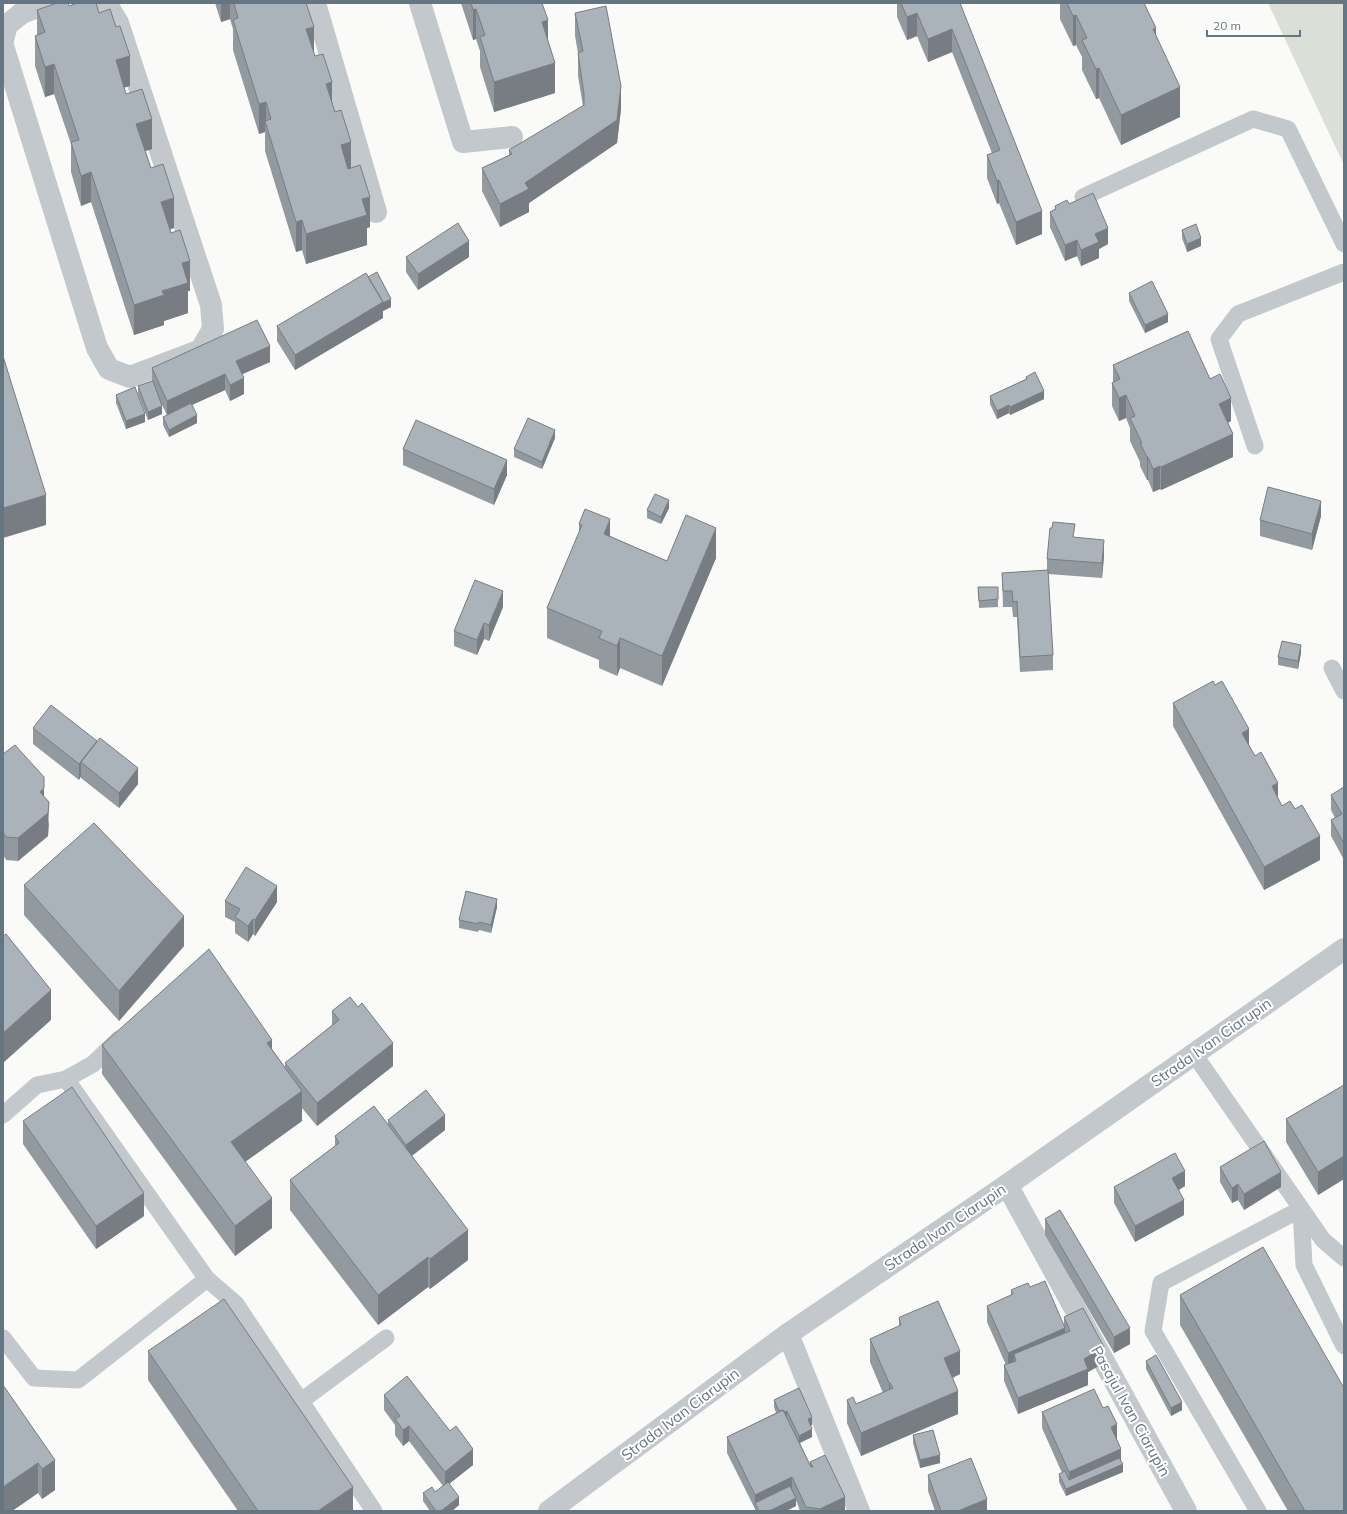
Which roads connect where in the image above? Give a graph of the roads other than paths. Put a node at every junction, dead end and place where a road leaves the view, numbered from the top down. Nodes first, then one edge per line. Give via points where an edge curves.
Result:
1 (48, 3) edge
2 (106, 3) edge
3 (315, 3) edge
4 (420, 3) edge
5 (4, 28) edge
6 (3, 46) edge
7 (512, 137) dead end
8 (1083, 197) edge
9 (376, 212) dead end
10 (1344, 244) edge
11 (1344, 272) edge
12 (1255, 446) dead end
13 (1332, 668) dead end
14 (1344, 691) edge
15 (1344, 949) edge
16 (132, 1026) edge
17 (1194, 1054) junction
18 (66, 1080) junction
19 (3, 1115) edge
20 (1007, 1185) junction
21 (1301, 1209) junction
22 (1344, 1258) edge
23 (208, 1279) junction
24 (788, 1334) junction
25 (3, 1338) edge
26 (386, 1338) dead end
27 (1344, 1346) edge
28 (301, 1401) junction
29 (553, 1510) edge
30 (374, 1511) edge
31 (859, 1511) edge
32 (1186, 1511) edge
33 (1258, 1511) edge

1 - 5 street via 22,13
2 - 6 street via 118,23 211,305 213,329 201,350 130,377 109,370 97,348
3 - 9 street
4 - 7 street via 464,142
8 - 10 lane via 1253,119 1288,129
11 - 12 lane via 1238,314 1219,339
13 - 14 lane
15 - 17 street, Strada Ivan Ciarupin
16 - 18 lane via 94,1064
17 - 20 street, Strada Ivan Ciarupin
17 - 21 lane
18 - 19 lane via 37,1086
18 - 23 lane
20 - 24 street, Strada Ivan Ciarupin
20 - 32 street, Pasajul Ivan Ciarupin
21 - 22 lane via 1323,1240
21 - 27 lane via 1304,1265
21 - 33 lane via 1161,1283 1153,1331
23 - 25 lane via 78,1380 34,1378
23 - 28 lane via 236,1304
24 - 29 street, Strada Ivan Ciarupin
24 - 31 street
26 - 28 lane
28 - 30 lane

